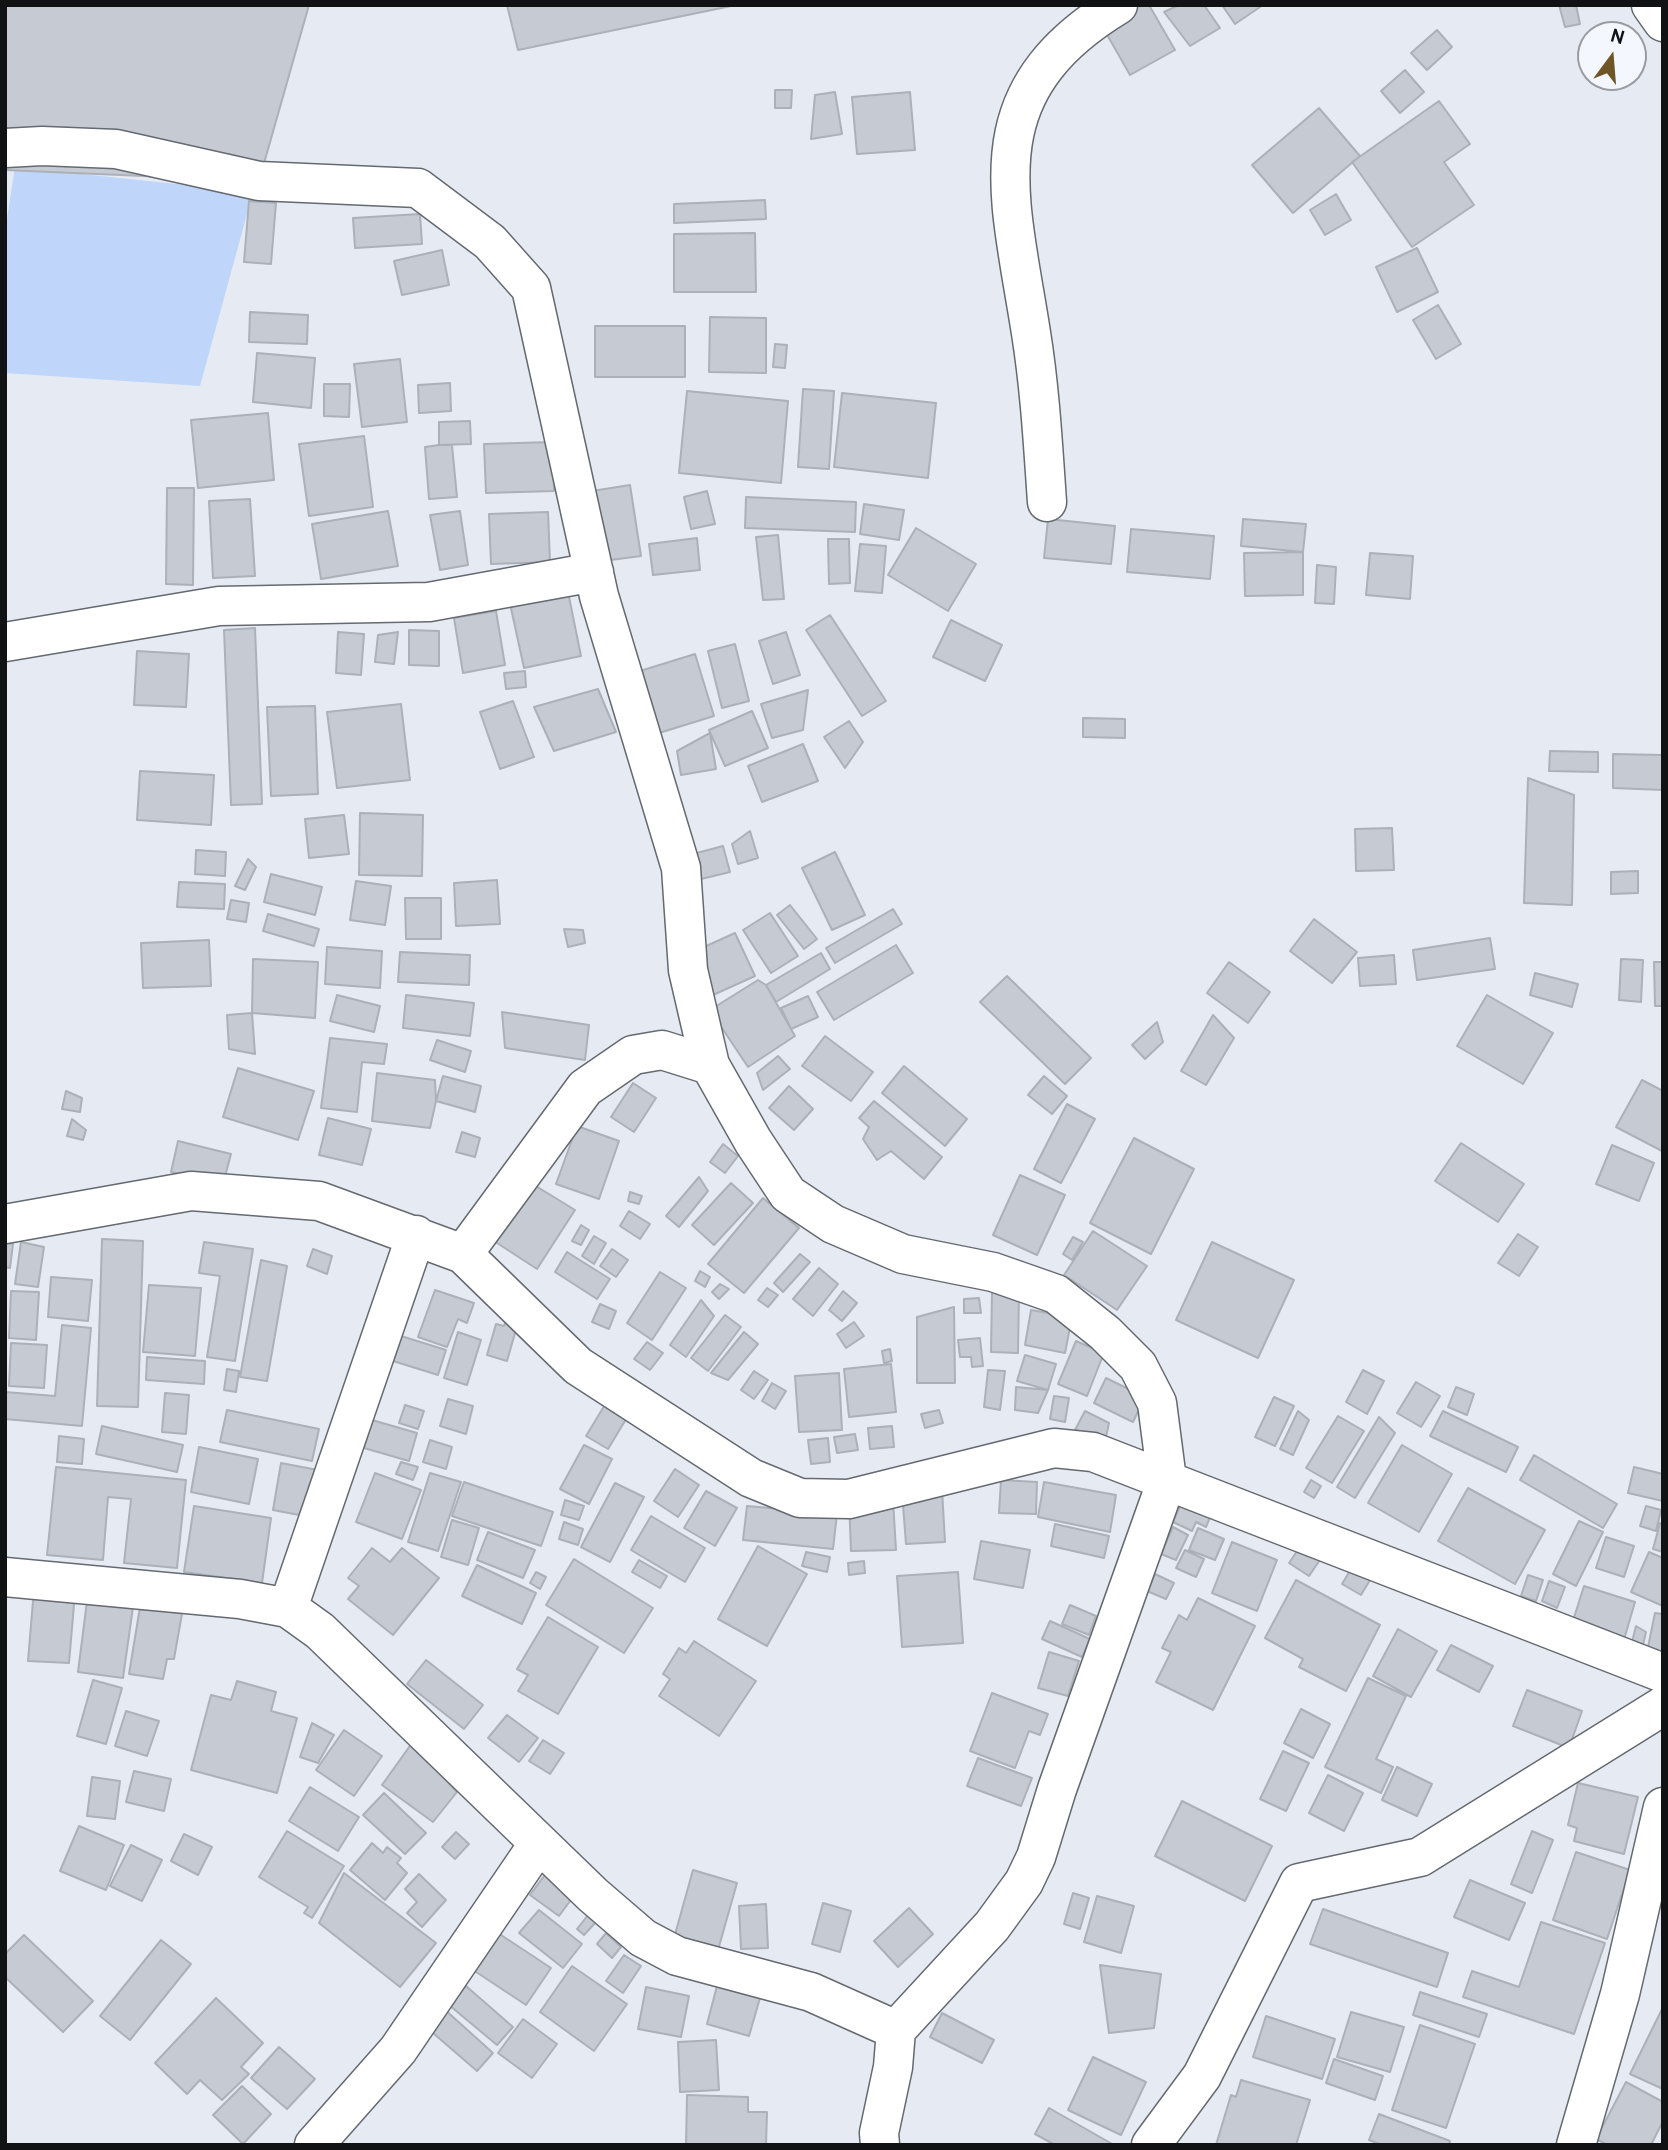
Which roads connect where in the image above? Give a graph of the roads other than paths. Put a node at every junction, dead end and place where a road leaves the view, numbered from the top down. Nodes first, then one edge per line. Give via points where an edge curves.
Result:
1 (1118, 5) edge
2 (1651, 5) edge
3 (1663, 22) edge
4 (5, 148) edge
5 (1047, 502) dead end
6 (594, 572) junction
7 (5, 642) edge
8 (710, 1065) junction
9 (5, 1224) edge
10 (416, 1235) junction
11 (464, 1254) junction
12 (1167, 1480) junction
13 (5, 1577) edge
14 (288, 1608) junction
15 (1663, 1672) edge
16 (1663, 1706) edge
17 (1663, 1807) edge
18 (539, 1843) junction
19 (896, 2030) junction
20 (314, 2145) edge
21 (880, 2145) edge
22 (1151, 2145) edge
23 (1576, 2145) edge

1 - 5 street via 1084,26 1057,53 1023,104 1013,131 1008,189 1039,381
2 - 3 street
4 - 6 street via 116,149 259,181 418,188 491,242 531,288
6 - 7 street via 429,602 219,606
6 - 8 street via 681,868 688,970
8 - 11 street via 662,1050 633,1055 585,1088
8 - 12 street via 788,1195 833,1224 903,1254 993,1272 1056,1294 1105,1333 1138,1366 1157,1403
9 - 10 street via 191,1191 319,1201
10 - 11 street
10 - 14 street
11 - 12 street via 578,1366 751,1478 800,1498 849,1499 1054,1448 1093,1452
12 - 15 street
12 - 19 street via 1024,1882 992,1926
13 - 14 street
14 - 18 street via 320,1631
16 - 22 street via 1420,1857 1299,1883 1202,2076
17 - 23 street via 1620,1994
18 - 19 street via 643,1938 677,1956 811,1992
18 - 20 street via 398,2050
19 - 21 street

